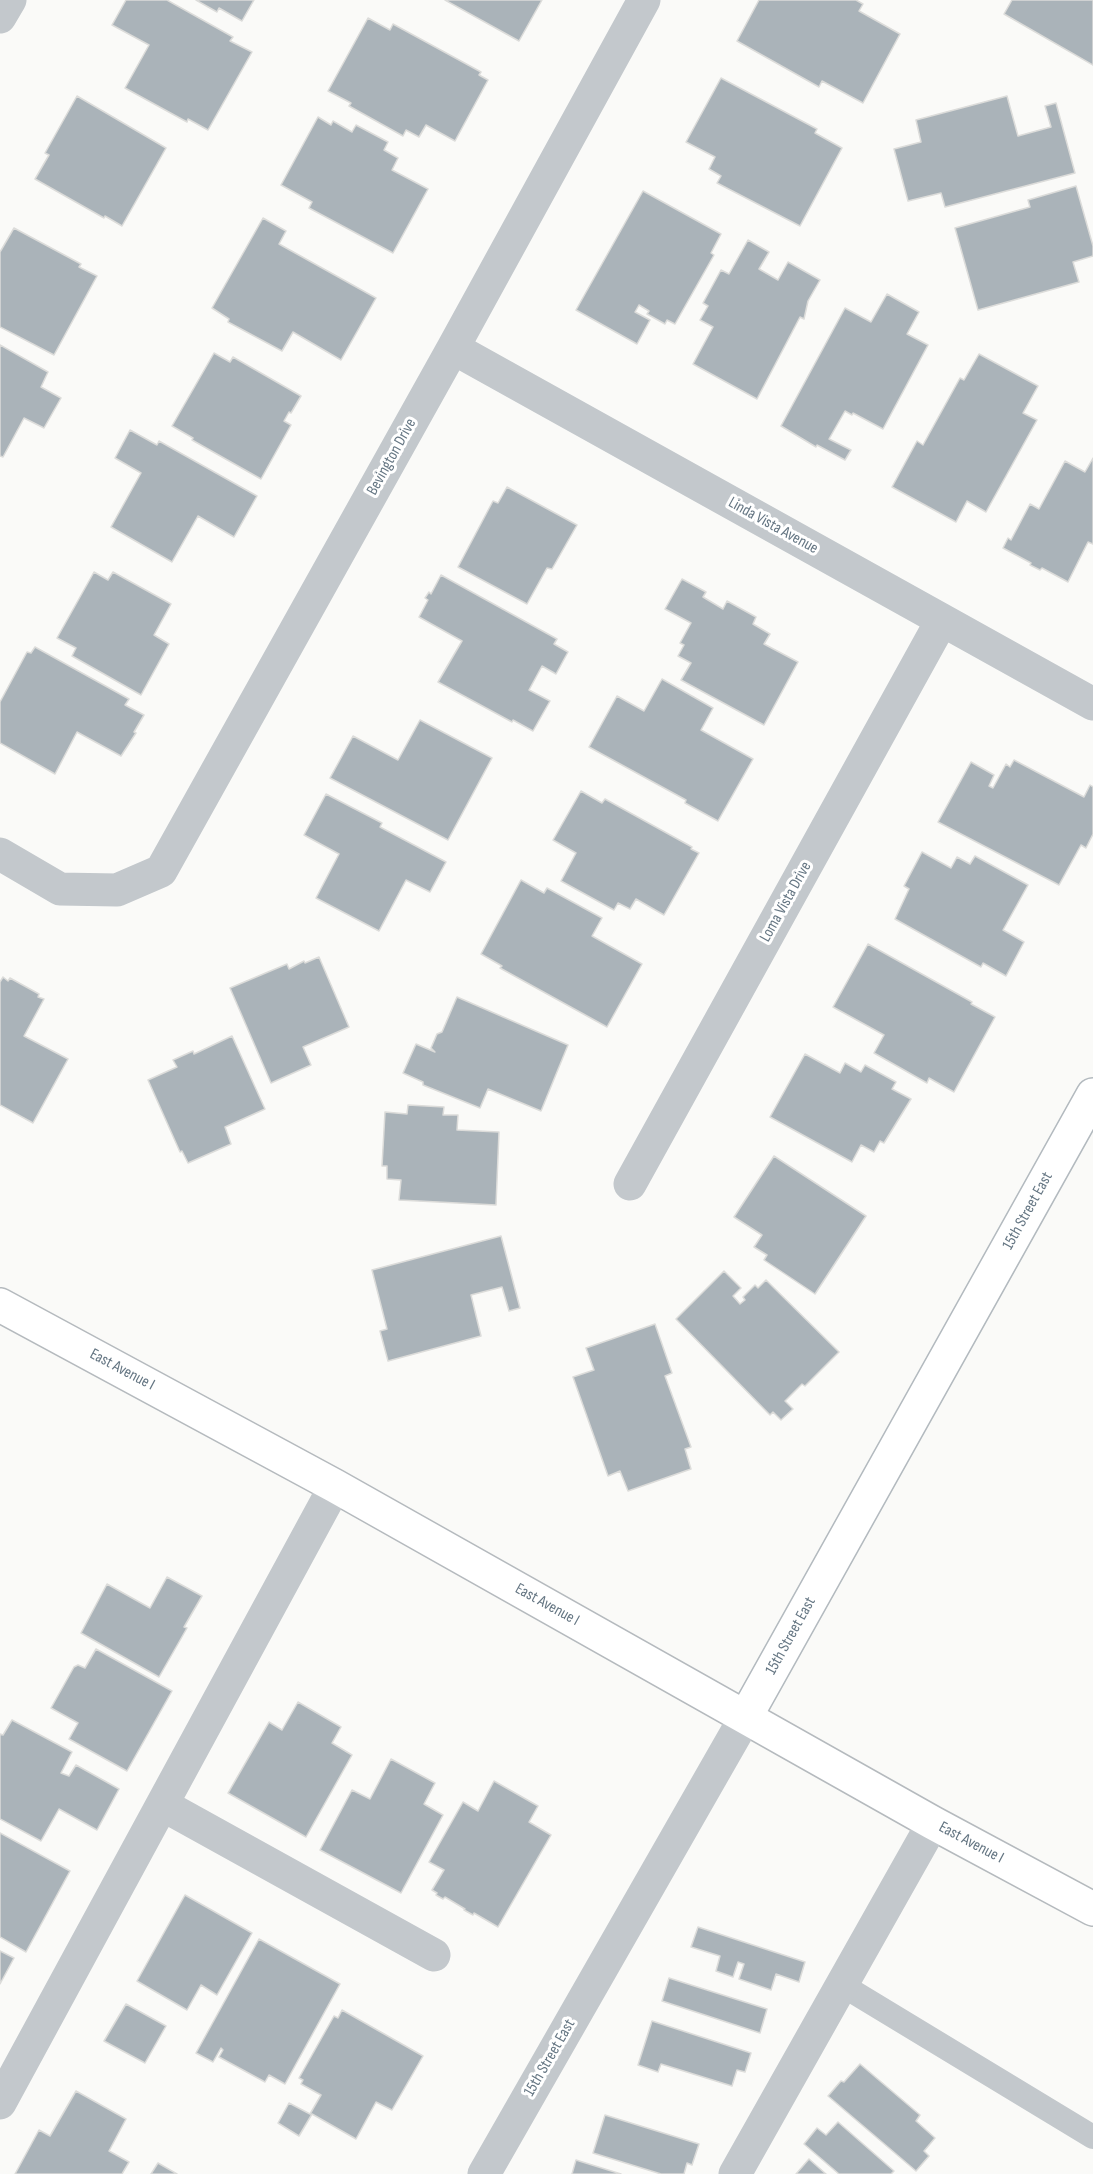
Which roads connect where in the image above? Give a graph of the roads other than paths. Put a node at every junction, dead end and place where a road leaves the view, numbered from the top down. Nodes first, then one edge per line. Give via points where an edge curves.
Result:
1 (10, 0) edge
2 (644, 0) edge
3 (0, 17) edge
4 (453, 348) junction
5 (942, 620) junction
6 (1093, 704) edge
7 (0, 854) edge
8 (1093, 1095) edge
9 (630, 1184) dead end
10 (0, 1305) edge
11 (335, 1486) junction
12 (746, 1716) junction
13 (163, 1805) junction
14 (933, 1822) junction
15 (1093, 1909) edge
16 (434, 1955) dead end
17 (842, 1985) junction
18 (0, 2103) edge
19 (1093, 2137) edge
20 (484, 2174) edge
21 (735, 2174) edge

1 - 3 street
2 - 4 street, Bevington Drive
4 - 5 street, Linda Vista Avenue
4 - 7 street, Bevington Drive via 161,871 117,890 60,889
5 - 6 street, Linda Vista Avenue
5 - 9 street, Loma Vista Drive
8 - 12 main road, 15th Street East
10 - 11 main road, East Avenue I
11 - 12 main road, East Avenue I
11 - 13 street
12 - 14 main road, East Avenue I
12 - 20 street, 15th Street East
13 - 16 street
13 - 18 street
14 - 15 main road, East Avenue I
14 - 17 street
17 - 19 lane
17 - 21 street

